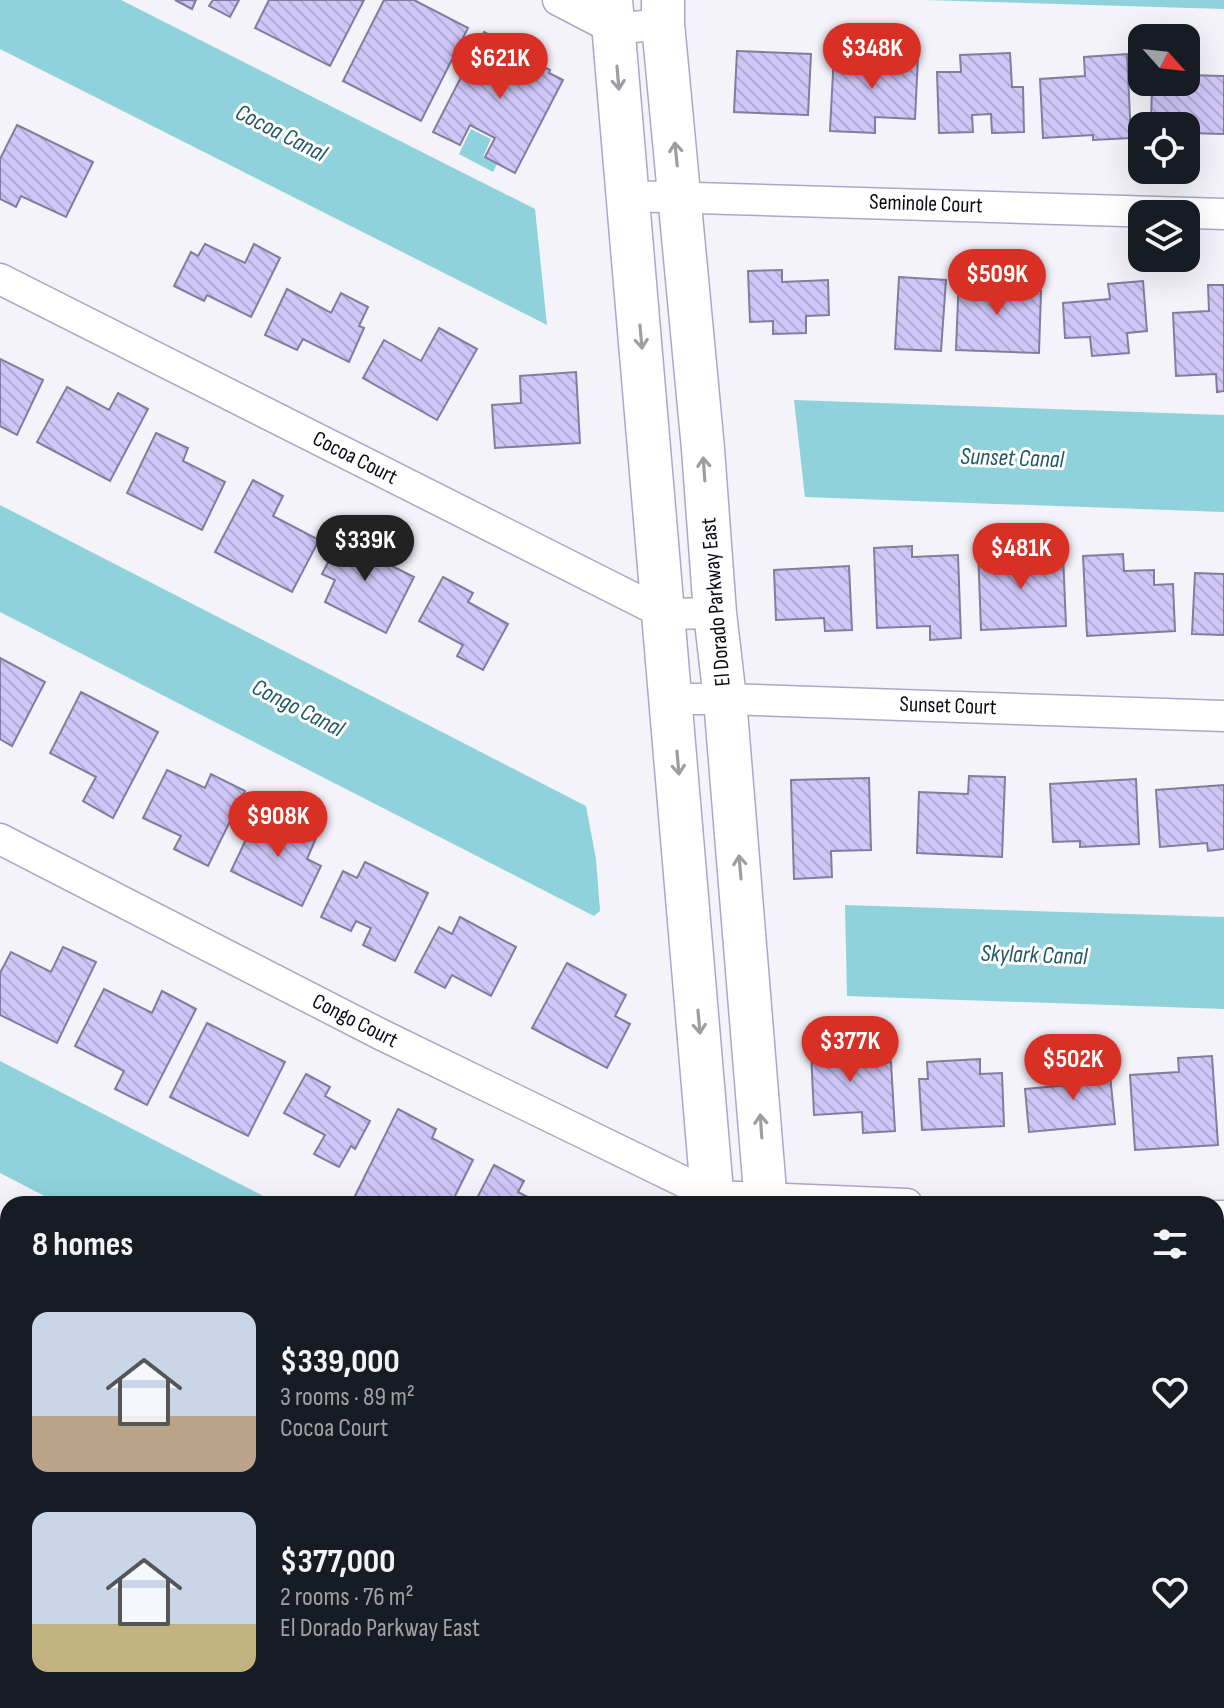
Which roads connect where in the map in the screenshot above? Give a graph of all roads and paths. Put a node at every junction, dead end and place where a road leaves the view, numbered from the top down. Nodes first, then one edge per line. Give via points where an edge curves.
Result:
1 (558, 0) edge
2 (663, 12) edge
3 (613, 14) edge
4 (628, 196) junction
5 (680, 196) junction
6 (1224, 214) edge
7 (0, 279) edge
8 (715, 613) junction
9 (665, 614) junction
10 (673, 699) junction
11 (725, 699) junction
12 (1224, 716) edge
13 (0, 839) edge
14 (705, 1196) edge
15 (713, 1196) edge
16 (766, 1196) edge

1 - 3 street
2 - 3 street
5 -> 2 street, El Dorado Parkway East
3 -> 4 street
4 - 5 street, Seminole Court
4 -> 9 street
5 - 6 street, Seminole Court
8 -> 5 street, El Dorado Parkway East
7 - 9 street, Cocoa Court
8 - 9 street, Cocoa Court
8 - 11 street, El Dorado Parkway East
9 - 10 street
10 - 11 street, Sunset Court
10 -> 15 street
11 - 12 street, Sunset Court
16 -> 11 street, El Dorado Parkway East
13 - 14 street, Congo Court

